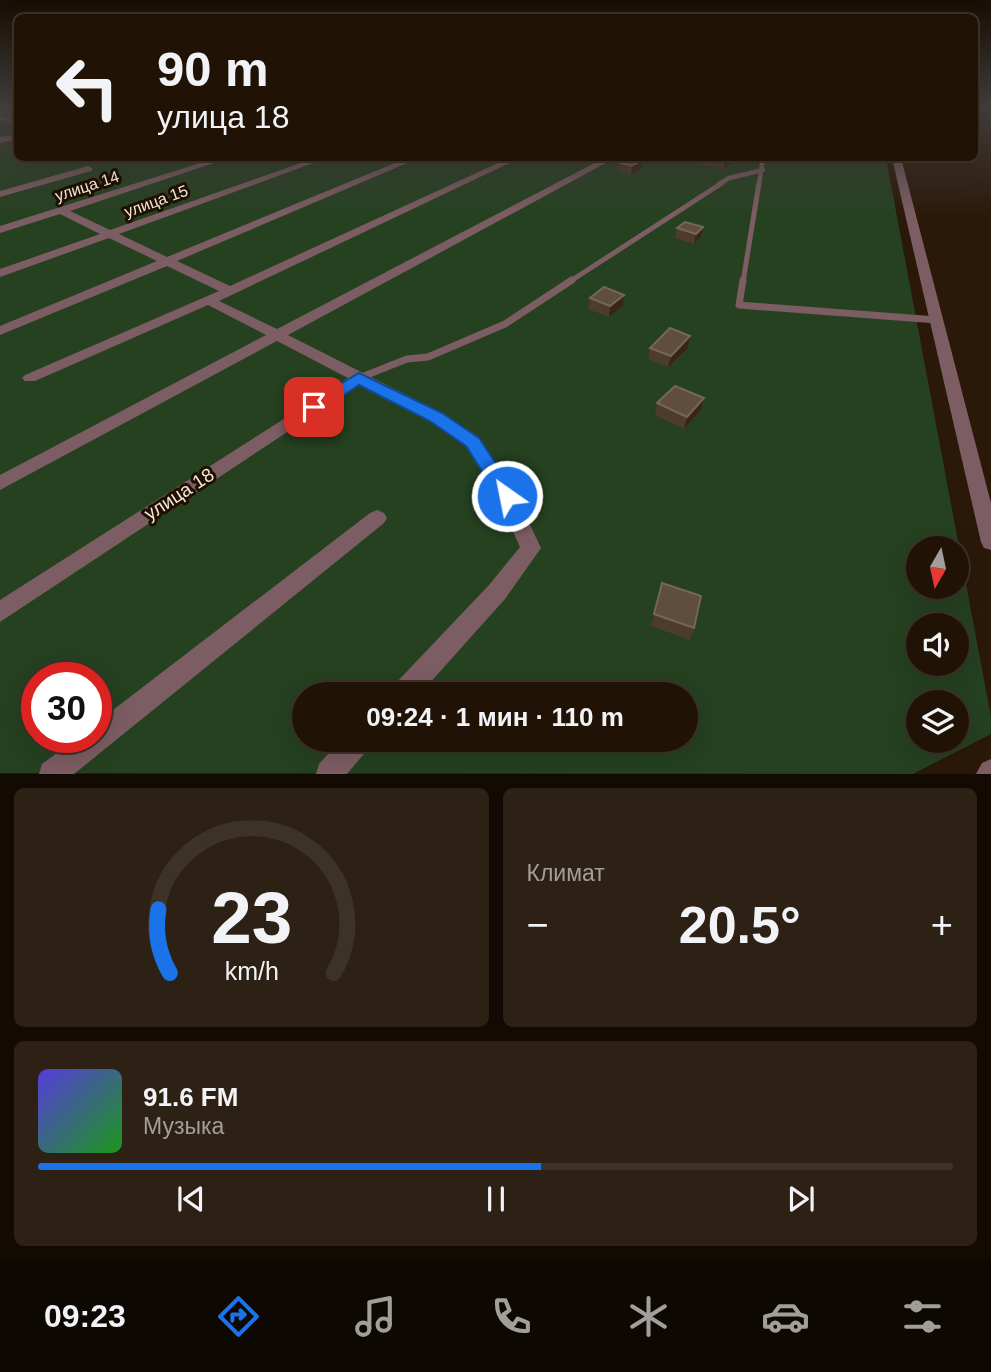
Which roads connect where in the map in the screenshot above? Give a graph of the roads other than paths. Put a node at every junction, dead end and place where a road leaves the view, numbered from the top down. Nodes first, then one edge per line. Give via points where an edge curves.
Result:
1 (215, 161) edge
2 (314, 161) edge
3 (407, 161) edge
4 (509, 161) edge
5 (604, 161) edge
6 (763, 161) edge
7 (897, 161) edge
8 (88, 169) dead end
9 (762, 170) junction
10 (0, 194) edge
11 (61, 211) junction
12 (0, 230) edge
13 (111, 234) junction
14 (168, 260) junction
15 (0, 273) edge
16 (230, 291) junction
17 (208, 300) junction
18 (937, 320) junction
19 (0, 331) edge
20 (272, 336) junction
21 (30, 378) dead end
22 (359, 378) junction
23 (0, 482) edge
24 (377, 518) dead end
25 (991, 542) edge
26 (0, 612) edge
27 (414, 682) edge
28 (348, 752) edge
29 (52, 774) edge
30 (329, 774) edge

1 - 11 street, улица 14
2 - 13 street, улица 15
3 - 14 street
4 - 16 street
5 - 20 street
6 - 9 lane
7 - 18 street
8 - 10 street
9 - 18 lane via 739,305
9 - 22 lane via 729,178 505,324 428,357 407,359
11 - 12 street, улица 14
11 - 13 street
13 - 14 street
13 - 15 street, улица 15
14 - 16 street
14 - 19 street
16 - 17 street
17 - 20 street
17 - 21 street
18 - 25 street
20 - 22 street
20 - 23 street
22 - 26 street, улица 18
22 - 27 street via 436,417 473,442 507,496 531,548
24 - 29 street
28 - 30 street

